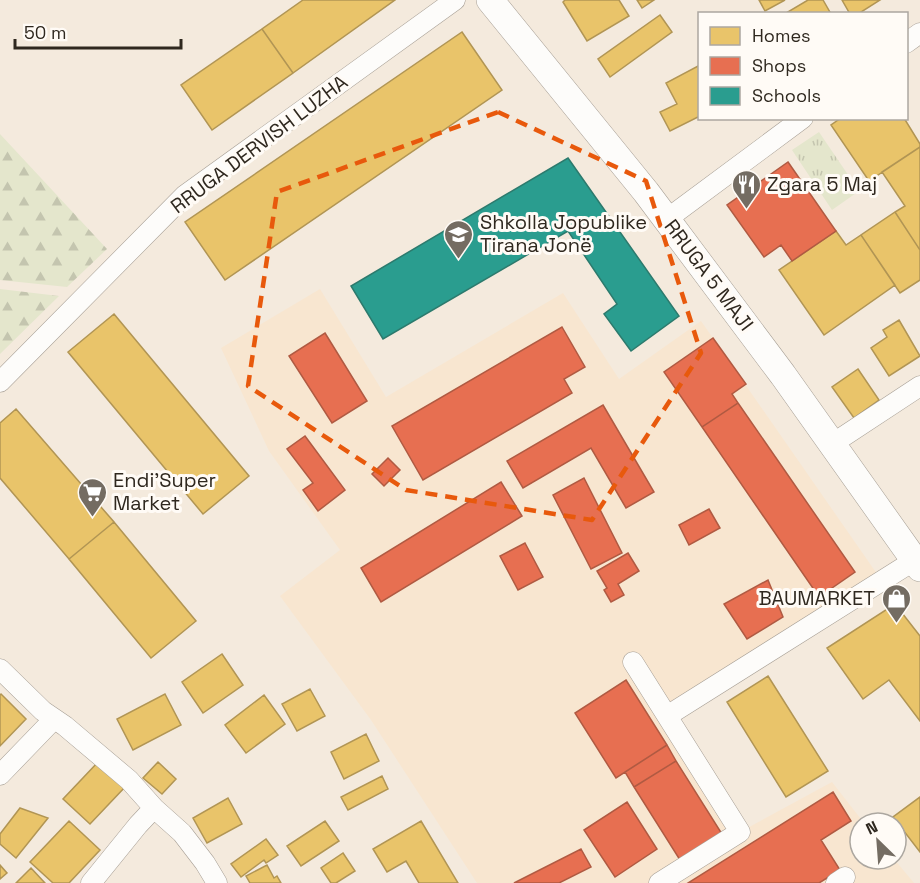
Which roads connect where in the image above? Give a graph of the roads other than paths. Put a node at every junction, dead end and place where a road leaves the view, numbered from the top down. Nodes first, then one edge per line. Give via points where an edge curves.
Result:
1 (455, 0) edge
2 (490, 0) edge
3 (800, 120) edge
4 (667, 219) junction
5 (0, 382) edge
6 (920, 386) edge
7 (832, 444) junction
8 (917, 564) edge
9 (633, 662) dead end
10 (0, 669) edge
11 (667, 716) junction
12 (54, 719) junction
13 (0, 775) edge
14 (154, 808) junction
15 (92, 883) edge
16 (217, 883) edge
17 (660, 883) edge

1 - 5 street, RRUGA DERVISH LUZHA via 185,195
2 - 4 main road, RRUGA 5 MAJI
3 - 4 street
4 - 7 main road, RRUGA 5 MAJI
6 - 7 street
7 - 8 main road, RRUGA 5 MAJI
8 - 11 street, RRUGA 5 MAJI
9 - 11 street
10 - 12 street
11 - 17 street via 740,832
12 - 13 street
12 - 14 street via 129,780
14 - 15 street
14 - 16 street via 182,833

